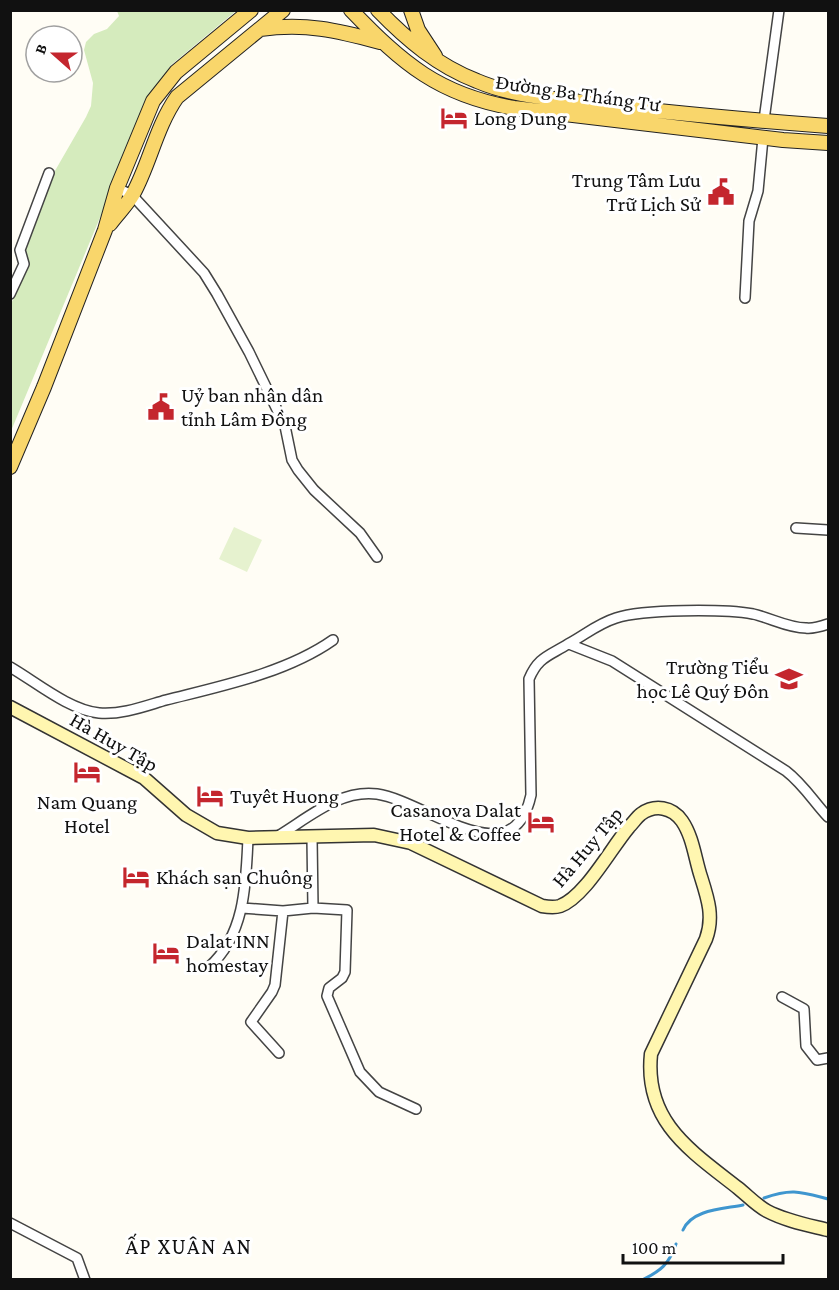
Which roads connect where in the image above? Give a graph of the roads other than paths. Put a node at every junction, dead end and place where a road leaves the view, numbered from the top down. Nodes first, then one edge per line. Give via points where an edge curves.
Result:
1 (283, 10) edge
2 (351, 10) edge
3 (378, 10) edge
4 (411, 10) edge
5 (778, 10) edge
6 (248, 12) edge
7 (258, 30) junction
8 (382, 43) junction
9 (442, 64) junction
10 (434, 81) junction
11 (764, 120) junction
12 (784, 123) junction
13 (828, 126) edge
14 (763, 138) junction
15 (783, 140) junction
16 (828, 143) edge
17 (49, 173) dead end
18 (117, 188) junction
19 (132, 195) junction
20 (105, 231) junction
21 (10, 294) edge
22 (745, 298) dead end
23 (10, 467) edge
24 (796, 528) dead end
25 (828, 530) edge
26 (377, 557) dead end
27 (828, 624) edge
28 (333, 640) dead end
29 (569, 644) junction
30 (10, 667) edge
31 (10, 707) edge
32 (828, 817) edge
33 (312, 837) junction
34 (248, 838) junction
35 (276, 838) junction
36 (242, 908) junction
37 (313, 908) junction
38 (283, 911) junction
39 (209, 967) dead end
40 (782, 997) dead end
41 (279, 1053) dead end
42 (828, 1058) edge
43 (416, 1109) dead end
44 (10, 1223) edge
45 (828, 1230) edge
46 (85, 1280) edge

1 - 7 main road
2 - 8 main road, Đường Ba Tháng Tư
3 - 9 main road, Đường Ba Tháng Tư via 415,46
4 - 9 main road via 418,30
5 - 11 street
6 - 18 main road via 176,72 160,91
7 - 8 main road via 304,26
7 - 19 main road via 177,97 164,118
8 - 10 main road, Đường Ba Tháng Tư
9 - 10 main road
9 - 11 main road, Đường Ba Tháng Tư via 478,82 517,93
10 - 14 main road, Đường Ba Tháng Tư via 465,95 514,108
11 - 12 main road, Đường Ba Tháng Tư
12 - 13 main road, Đường Ba Tháng Tư
12 - 15 main road
14 - 15 main road, Đường Ba Tháng Tư
14 - 22 street via 758,191 749,221
15 - 16 main road, Đường Ba Tháng Tư
17 - 21 street via 20,250 24,264
18 - 19 street
18 - 20 main road
19 - 20 main road
19 - 26 street via 204,273 217,294 285,426 298,470 360,533
20 - 23 main road
24 - 25 street
27 - 29 street via 806,628 753,614 639,612 598,625
28 - 30 street via 313,654 235,682 112,713 82,709
29 - 32 street via 612,661 786,771
29 - 35 street via 534,665 529,679 531,795 522,820 512,830 501,835 483,834 378,794 334,801
31 - 34 street, Hà Huy Tập via 144,778 186,815 217,833
33 - 35 street, Hà Huy Tập
33 - 37 street
33 - 45 street, Hà Huy Tập via 360,834 411,843 550,908 574,897 640,814 653,808 672,812 690,840 710,907 711,925 651,1054 651,1084 662,1117 681,1142 766,1210
34 - 35 street, Hà Huy Tập
34 - 36 street
36 - 38 street
36 - 39 street via 227,947
37 - 38 street
37 - 43 street via 347,910 345,972 327,992 356,1065 379,1092
38 - 41 street via 275,985 251,1022
40 - 42 street via 804,1010 806,1046 817,1060
44 - 46 street via 77,1258

